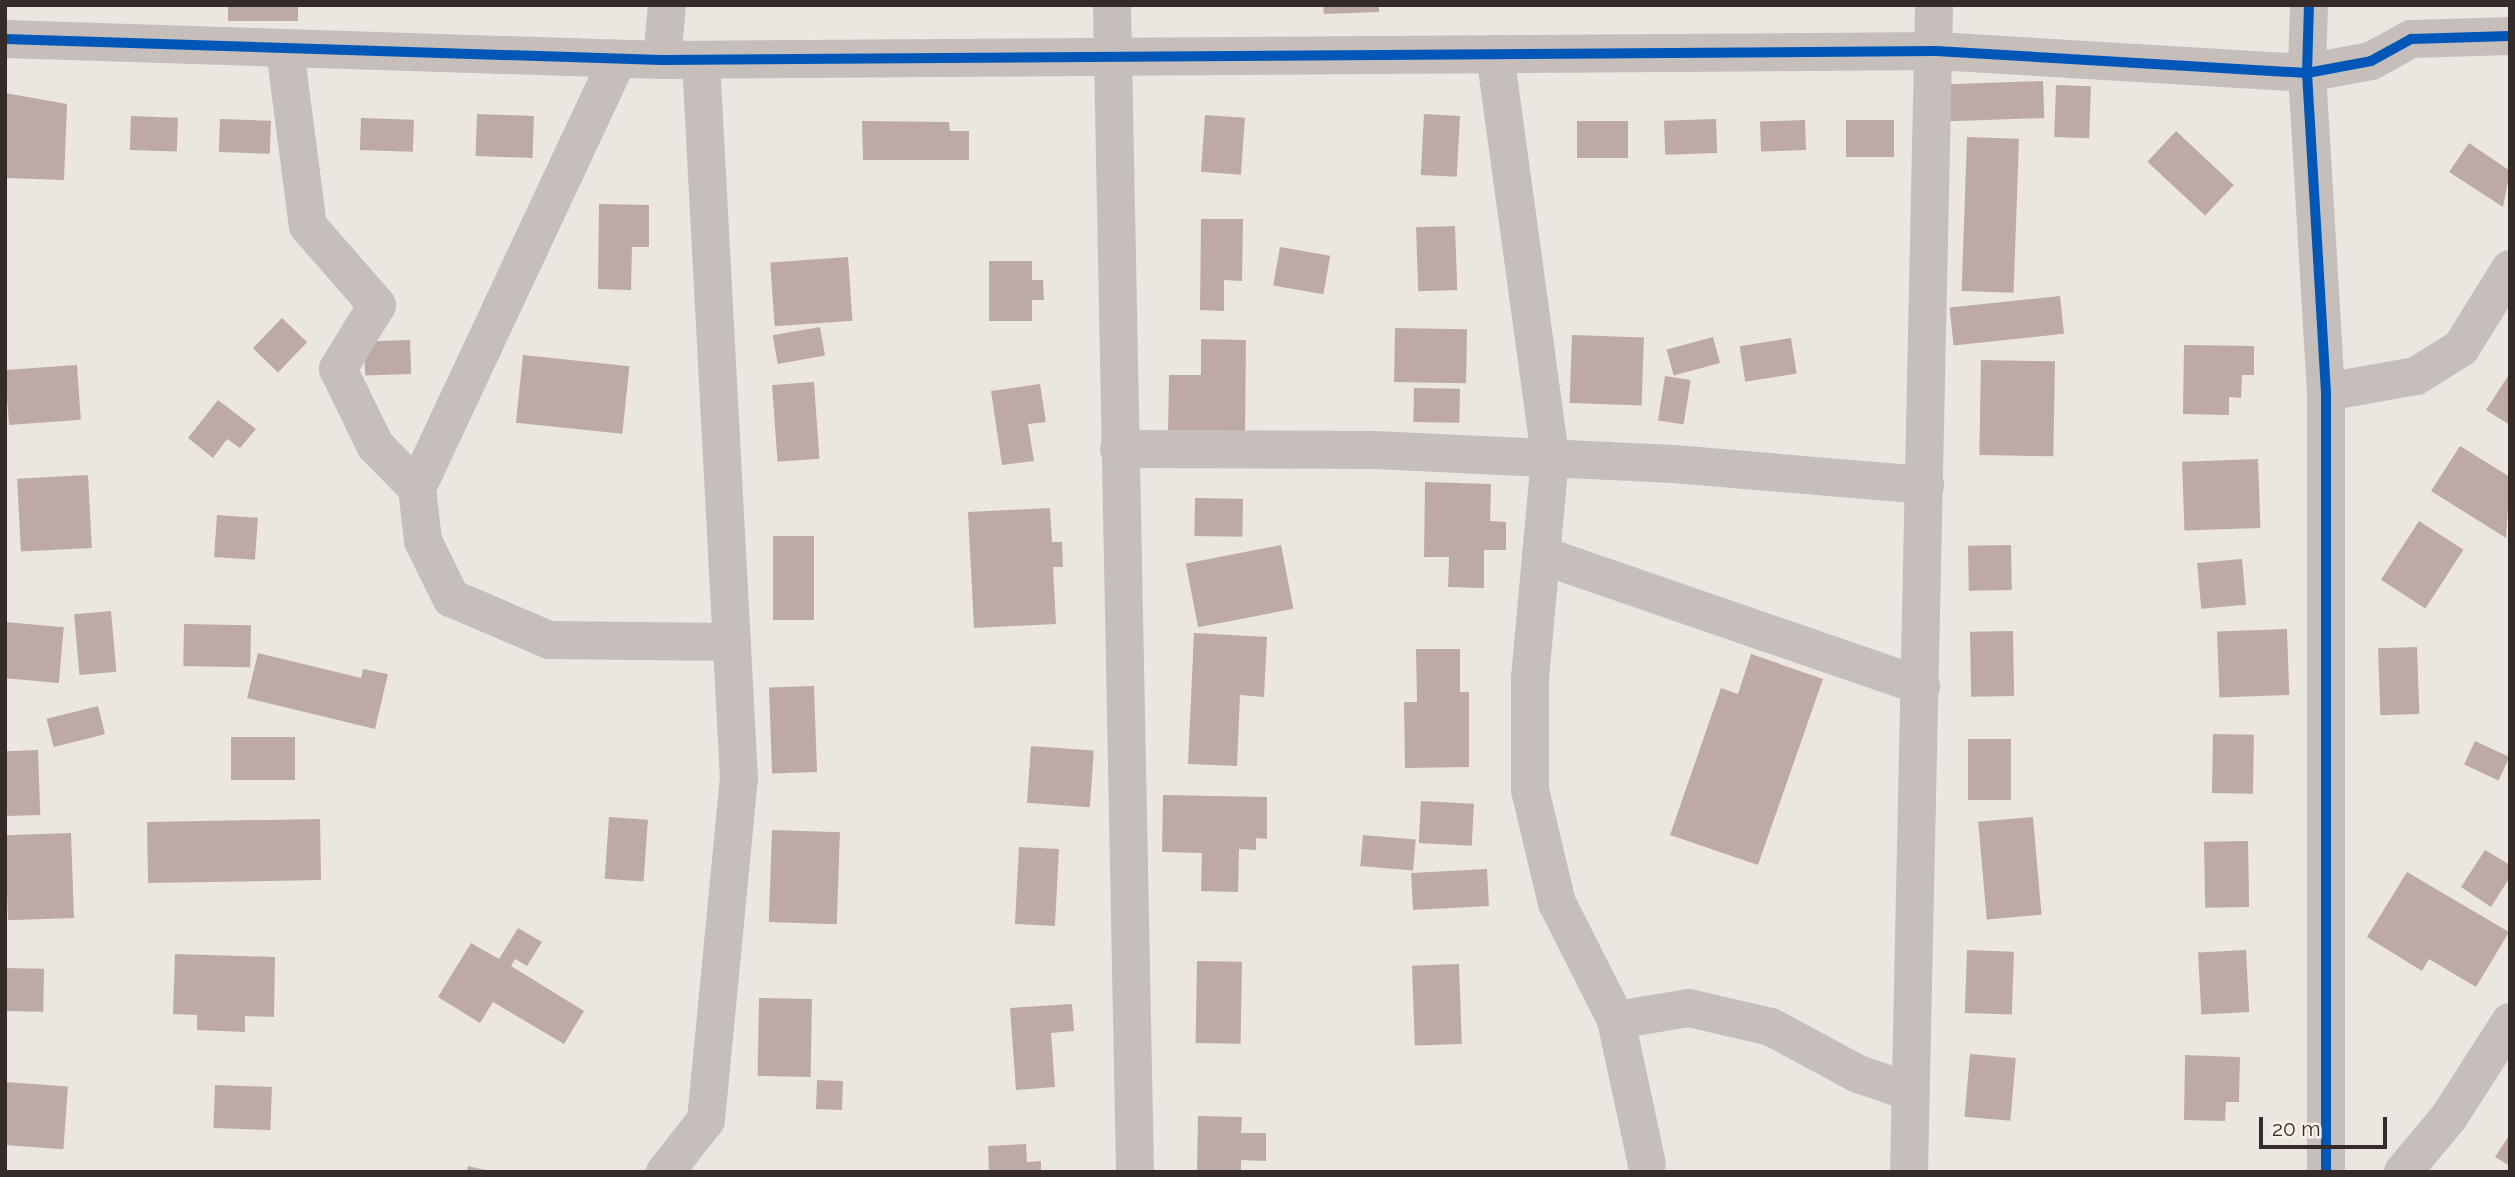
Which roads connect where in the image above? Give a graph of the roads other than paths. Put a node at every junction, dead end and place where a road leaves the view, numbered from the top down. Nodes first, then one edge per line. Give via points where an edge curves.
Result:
1 (667, 5) edge
2 (1112, 5) edge
3 (1934, 5) edge
4 (2309, 5) edge
5 (2510, 36) edge
6 (5, 39) edge
7 (285, 50) junction
8 (1936, 51) junction
9 (1495, 54) junction
10 (1111, 58) junction
11 (618, 59) junction
12 (662, 60) junction
13 (701, 60) junction
14 (2307, 73) junction
15 (2510, 269) edge
16 (2326, 392) junction
17 (1119, 449) junction
18 (1550, 458) junction
19 (1925, 485) junction
20 (417, 488) junction
21 (1541, 555) junction
22 (732, 642) junction
23 (1921, 685) junction
24 (1616, 1020) junction
25 (2510, 1022) edge
26 (1911, 1092) junction
27 (1647, 1164) dead end
28 (2408, 1171) edge
29 (665, 1172) edge
30 (1135, 1172) edge
31 (1909, 1172) edge
32 (2326, 1172) edge

1 - 12 street
2 - 10 street
3 - 8 street
4 - 14 street
5 - 14 street via 2411,39 2371,61
6 - 7 street
7 - 11 street
7 - 20 street via 308,226 377,305 338,369 375,445
8 - 9 street
8 - 14 street
8 - 19 street
9 - 10 street
9 - 18 street
10 - 13 street
10 - 17 street
11 - 12 street
11 - 20 street
12 - 13 street
13 - 22 street
14 - 16 street
15 - 16 street via 2461,348 2416,376
16 - 32 street
17 - 18 street
17 - 30 street
18 - 19 street
18 - 21 street
19 - 23 street
20 - 22 street via 423,541 451,598 549,640
21 - 23 street
21 - 24 street via 1530,679 1530,790 1558,903
22 - 29 street via 739,779 706,1120
23 - 26 street
24 - 26 street via 1689,1008 1771,1027 1858,1074
24 - 27 street
25 - 28 street
26 - 31 street

